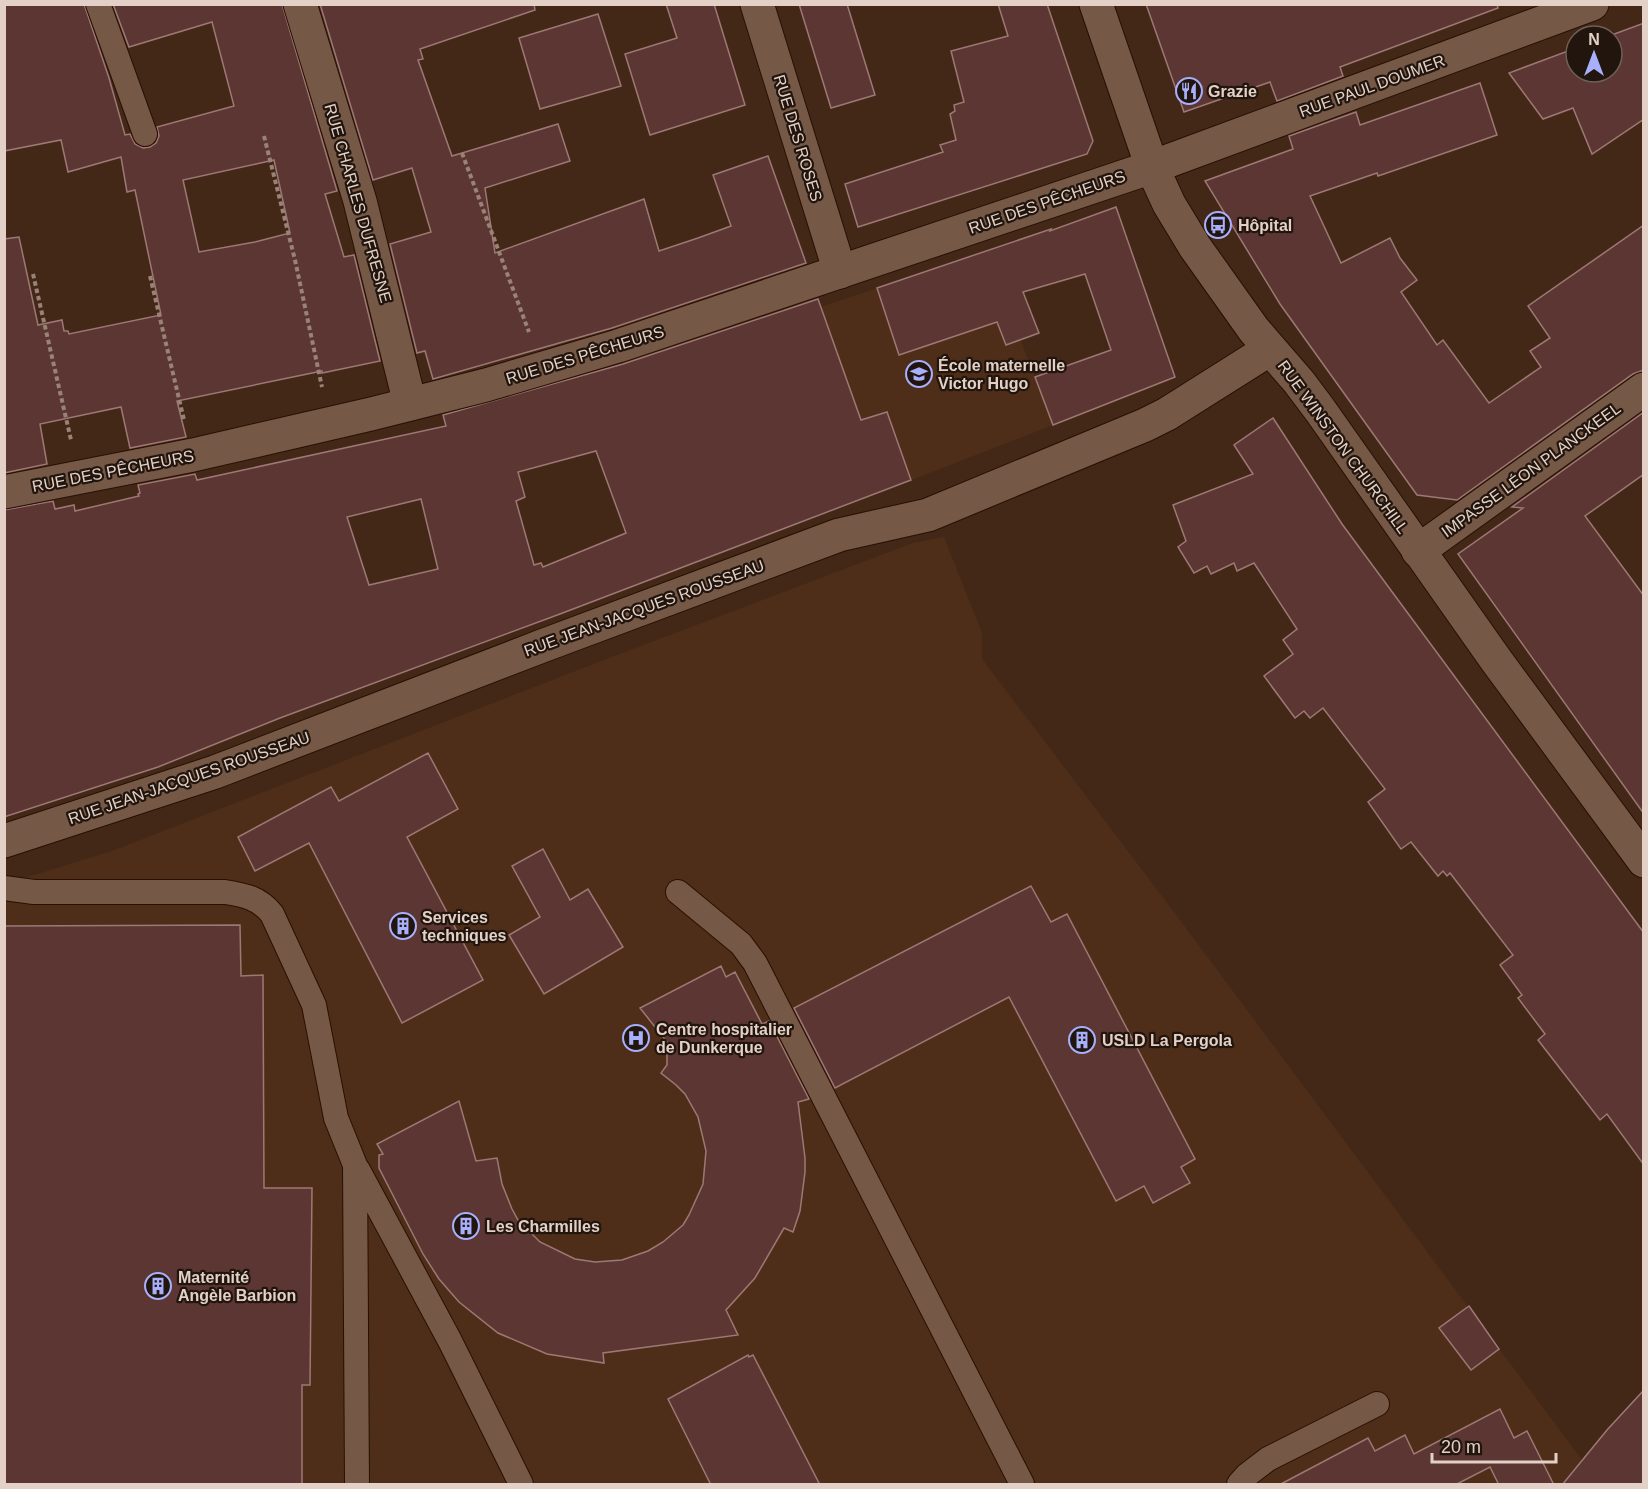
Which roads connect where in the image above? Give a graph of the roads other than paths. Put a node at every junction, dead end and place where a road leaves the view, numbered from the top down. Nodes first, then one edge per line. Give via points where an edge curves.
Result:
1 (98, 4) edge
2 (300, 4) edge
3 (757, 4) edge
4 (1096, 4) edge
5 (1592, 4) edge
6 (145, 134) dead end
7 (1152, 167) junction
8 (840, 272) junction
9 (1270, 349) junction
10 (1644, 389) edge
11 (410, 404) junction
12 (4, 492) edge
13 (1418, 551) junction
14 (4, 841) edge
15 (1644, 861) edge
16 (4, 888) edge
17 (678, 892) dead end
18 (355, 1165) junction
19 (1377, 1404) dead end
20 (357, 1485) edge
21 (521, 1485) edge
22 (1022, 1485) edge
23 (1239, 1485) edge

1 - 6 lane
2 - 11 street, RUE CHARLES DUFRESNE via 360,201
3 - 8 street, RUE DES ROSES
4 - 7 street, RUE WINSTON CHURCHILL
5 - 7 street, RUE PAUL DOUMER
7 - 8 street, RUE DES PÊCHEURS
7 - 9 street, RUE WINSTON CHURCHILL via 1195,246
8 - 11 street, RUE DES PÊCHEURS via 618,346
9 - 13 street, RUE WINSTON CHURCHILL via 1320,410
9 - 14 street, RUE JEAN-JACQUES ROUSSEAU via 1156,420 928,514 839,535 215,772
10 - 13 street, IMPASSE LÉON PLANCKEEL
11 - 12 street, RUE DES PÊCHEURS via 193,455
13 - 15 street, RUE WINSTON CHURCHILL
16 - 18 lane via 34,892 225,892 253,897 264,904 314,1005 336,1118
17 - 22 lane via 741,944 755,963
18 - 20 lane
18 - 21 lane via 450,1341
19 - 23 lane via 1268,1459

